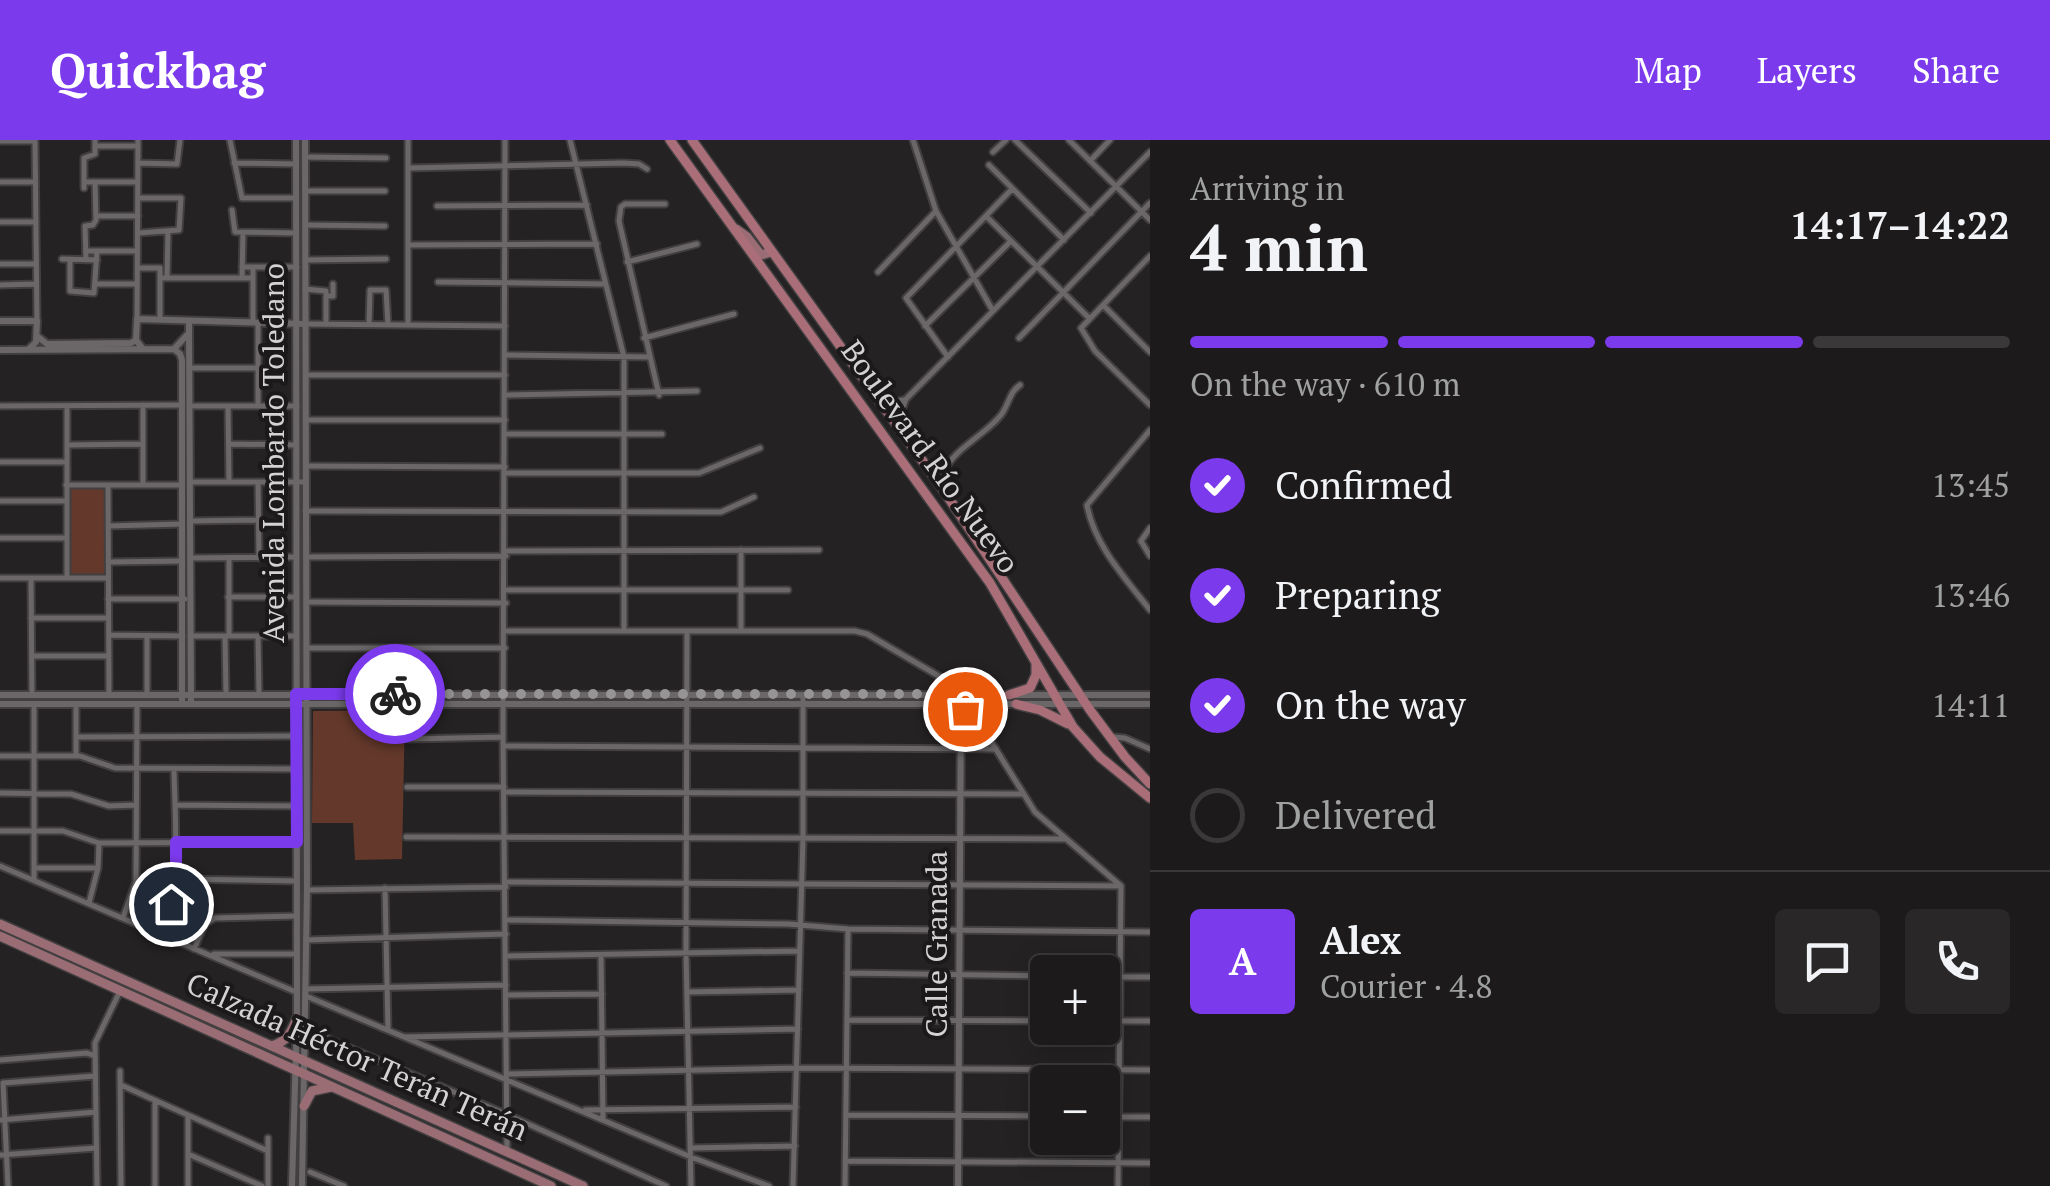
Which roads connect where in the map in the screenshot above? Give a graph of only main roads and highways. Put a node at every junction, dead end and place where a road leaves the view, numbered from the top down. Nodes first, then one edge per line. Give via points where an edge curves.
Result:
1 (296, 140) edge
2 (305, 140) edge
3 (670, 140) edge
4 (692, 140) edge
5 (301, 210) junction
6 (734, 228) junction
7 (771, 252) junction
8 (0, 321) edge
9 (301, 324) junction
10 (189, 325) junction
11 (37, 336) junction
12 (136, 340) junction
13 (0, 349) edge
14 (28, 349) junction
15 (143, 349) junction
16 (174, 349) junction
17 (186, 406) junction
18 (896, 452) junction
19 (924, 465) junction
20 (301, 482) junction
21 (1034, 656) junction
22 (0, 695) edge
23 (1150, 695) edge
24 (187, 699) junction
25 (296, 699) junction
26 (306, 699) junction
27 (686, 699) junction
28 (1012, 699) junction
29 (1057, 699) junction
30 (1083, 700) junction
31 (960, 702) junction
32 (0, 704) edge
33 (1150, 704) edge
34 (1073, 727) junction
35 (297, 769) junction
36 (1150, 784) edge
37 (306, 794) junction
38 (1150, 798) edge
39 (297, 806) junction
40 (306, 836) junction
41 (297, 864) junction
42 (307, 890) junction
43 (0, 926) edge
44 (0, 936) edge
45 (49, 959) junction
46 (110, 973) junction
47 (297, 1018) junction
48 (271, 1046) junction
49 (301, 1067) junction
50 (332, 1087) junction
51 (304, 1106) junction
52 (292, 1186) edge
53 (302, 1186) edge
54 (551, 1186) edge
55 (583, 1186) edge
56 (958, 1186) edge

1 - 5 main road, Avenida Lombardo Toledano
2 - 5 main road, Avenida Lombardo Toledano
3 - 6 highway, Boulevard Río Nuevo
4 - 7 highway, Boulevard Río Nuevo
5 - 9 main road, Avenida Lombardo Toledano
5 - 9 main road, Avenida Lombardo Toledano
6 - 7 main road via 761,254
6 - 18 highway, Boulevard Río Nuevo
7 - 19 highway, Boulevard Río Nuevo
8 - 11 main road via 37,321
9 - 10 main road
9 - 20 main road, Avenida Lombardo Toledano
9 - 20 main road, Avenida Lombardo Toledano
10 - 12 main road via 137,319
10 - 16 main road
10 - 17 main road
11 - 12 main road via 47,344
11 - 14 main road
12 - 15 main road
13 - 14 main road
14 - 15 main road
15 - 16 main road
16 - 17 main road via 182,358
17 - 24 main road
18 - 19 highway via 914,468
18 - 21 highway, Boulevard Río Nuevo
19 - 30 highway, Boulevard Río Nuevo
20 - 25 main road, Avenida Lombardo Toledano
20 - 26 main road, Avenida Lombardo Toledano
21 - 28 highway via 1034,682
21 - 29 highway, Boulevard Río Nuevo
22 - 24 main road
23 - 30 main road
24 - 25 main road
24 - 25 main road
24 - 32 main road
25 - 26 main road
25 - 35 main road, Avenida Lombardo Toledano
26 - 27 main road
26 - 27 main road
26 - 37 main road, Avenida Lombardo Toledano
27 - 31 main road
28 - 29 main road
28 - 31 main road
28 - 34 highway
29 - 30 main road
29 - 34 highway, Boulevard Río Nuevo
30 - 33 main road
30 - 36 highway, Boulevard Río Nuevo
31 - 56 main road, Calle Granada
34 - 38 highway, Boulevard Río Nuevo
35 - 37 main road
35 - 39 main road, Avenida Lombardo Toledano
37 - 40 main road, Avenida Lombardo Toledano
39 - 40 main road
39 - 41 main road, Avenida Lombardo Toledano
40 - 42 main road, Avenida Lombardo Toledano
41 - 42 main road via 300,886
41 - 47 main road, Avenida Lombardo Toledano
42 - 49 main road, Avenida Lombardo Toledano
43 - 46 main road, Calzada Héctor Terán Terán
44 - 45 main road, Calzada Héctor Terán Terán
45 - 46 main road via 103,977
45 - 49 main road, Calzada Héctor Terán Terán
46 - 48 main road, Calzada Héctor Terán Terán
47 - 48 main road via 291,1034
47 - 49 main road, Avenida Lombardo Toledano
48 - 49 main road, Calzada Héctor Terán Terán
49 - 50 main road, Calzada Héctor Terán Terán
49 - 51 main road, Avenida Lombardo Toledano
49 - 52 main road, Avenida Lombardo Toledano
49 - 55 main road, Calzada Héctor Terán Terán
50 - 51 main road via 312,1091
50 - 54 main road, Calzada Héctor Terán Terán
51 - 53 main road, Avenida Lombardo Toledano

